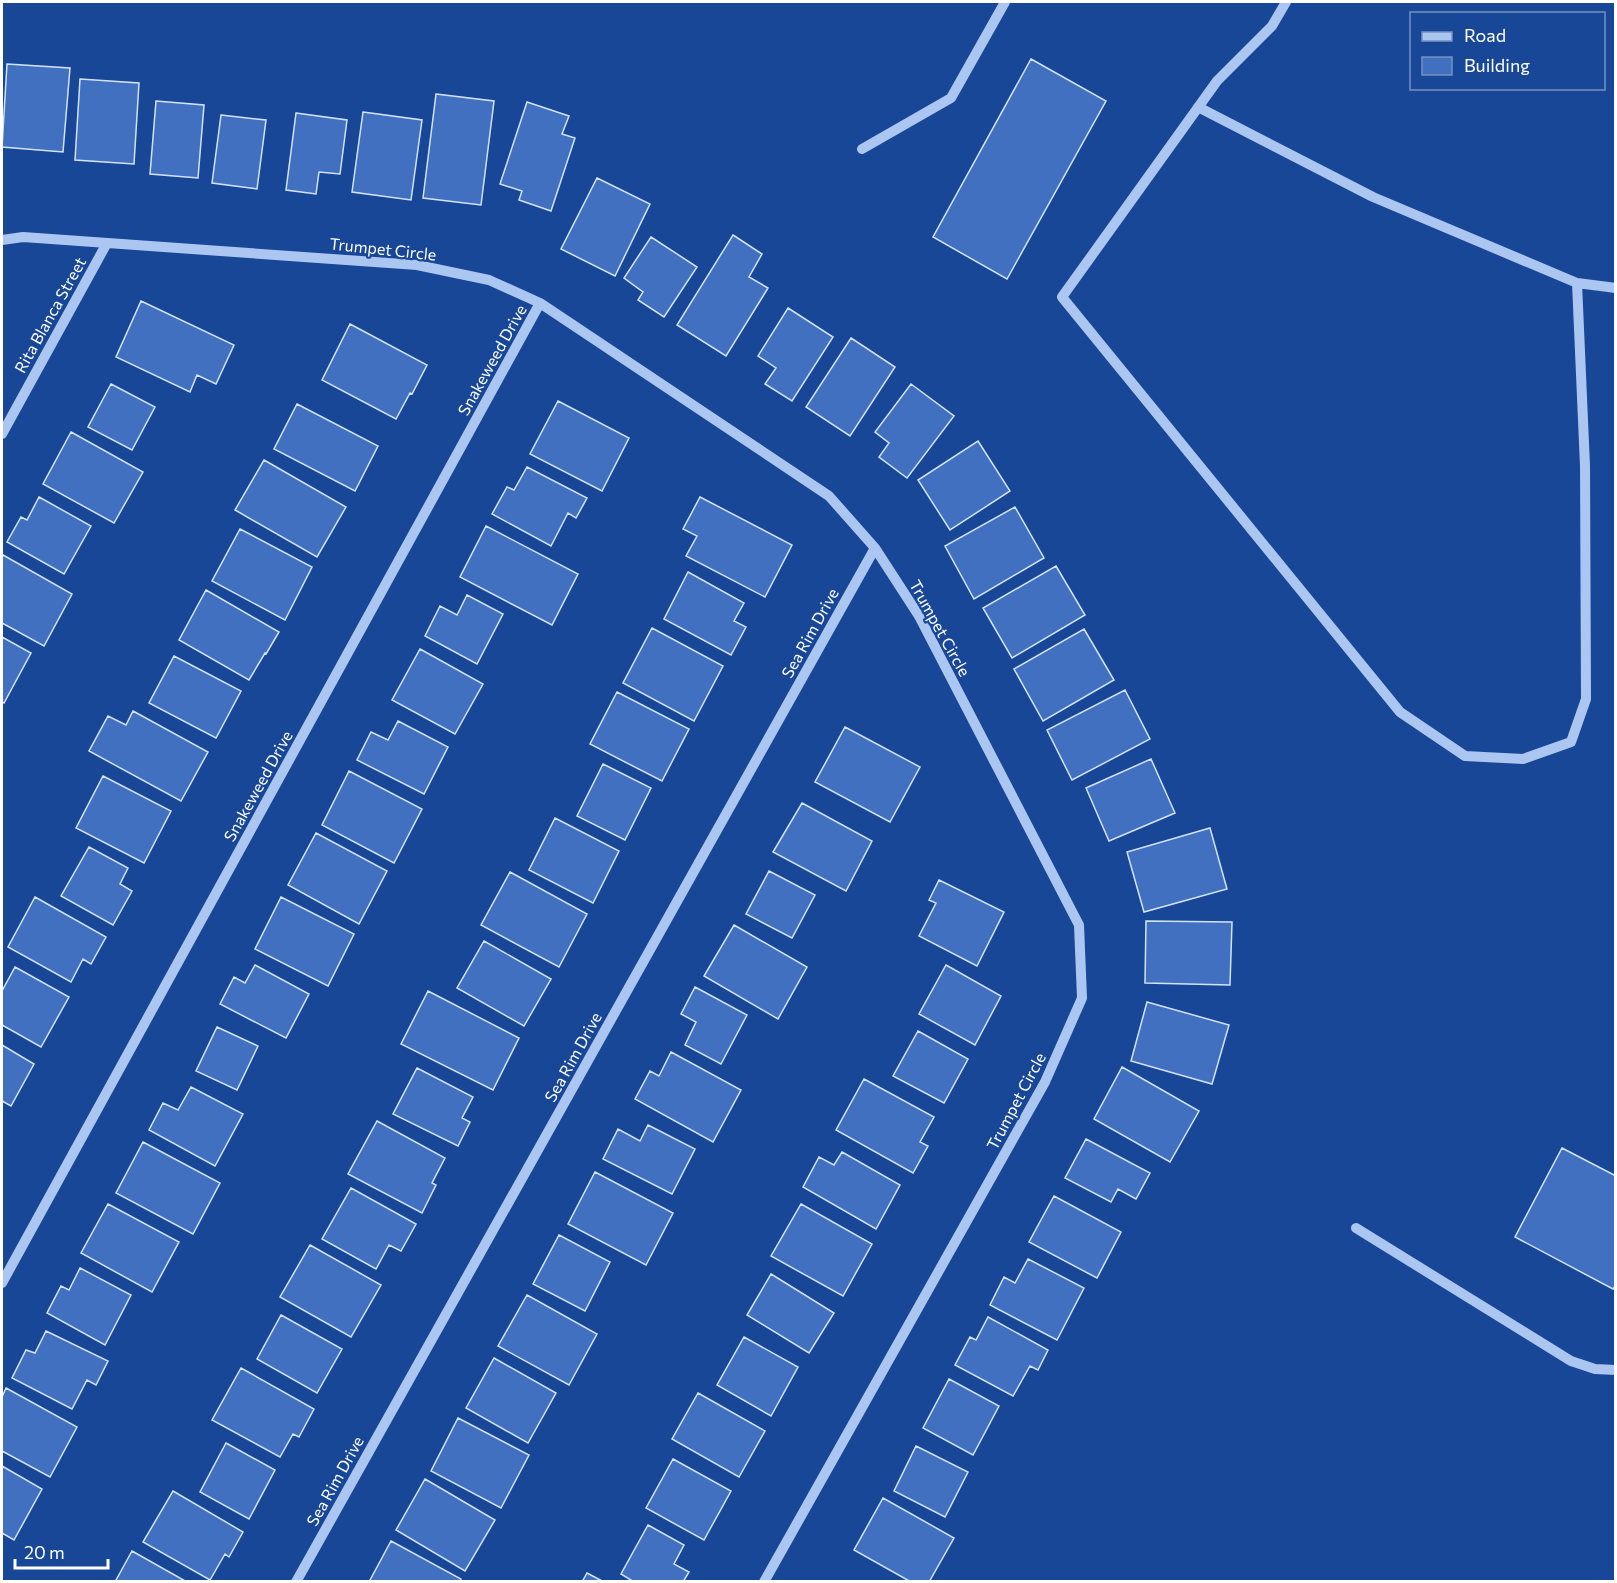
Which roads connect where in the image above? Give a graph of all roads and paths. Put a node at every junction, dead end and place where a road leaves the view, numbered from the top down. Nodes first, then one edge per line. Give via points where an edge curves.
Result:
1 (1005, 2) edge
2 (1286, 2) edge
3 (1198, 108) junction
4 (862, 149) dead end
5 (2, 240) edge
6 (108, 243) junction
7 (1577, 283) junction
8 (1616, 288) edge
9 (540, 303) junction
10 (2, 434) edge
11 (875, 548) junction
12 (1356, 1228) dead end
13 (2, 1283) edge
14 (1616, 1370) edge
15 (296, 1581) edge
16 (764, 1581) edge

1 - 4 street via 951,98
2 - 3 street via 1272,26 1217,81
3 - 7 street via 1373,197
3 - 7 street via 1062,297 1400,712 1465,756 1523,759 1571,742 1586,699 1585,466
5 - 6 street, Trumpet Circle via 23,237
6 - 9 street, Trumpet Circle via 417,265 489,280
6 - 10 street, Rita Blanca Street
7 - 8 street
9 - 11 street, Trumpet Circle via 829,496
9 - 13 street, Snakeweed Drive
11 - 15 street, Sea Rim Drive
11 - 16 street, Trumpet Circle via 919,616 1079,925 1082,998 1045,1082
12 - 14 street via 1571,1361 1595,1369

